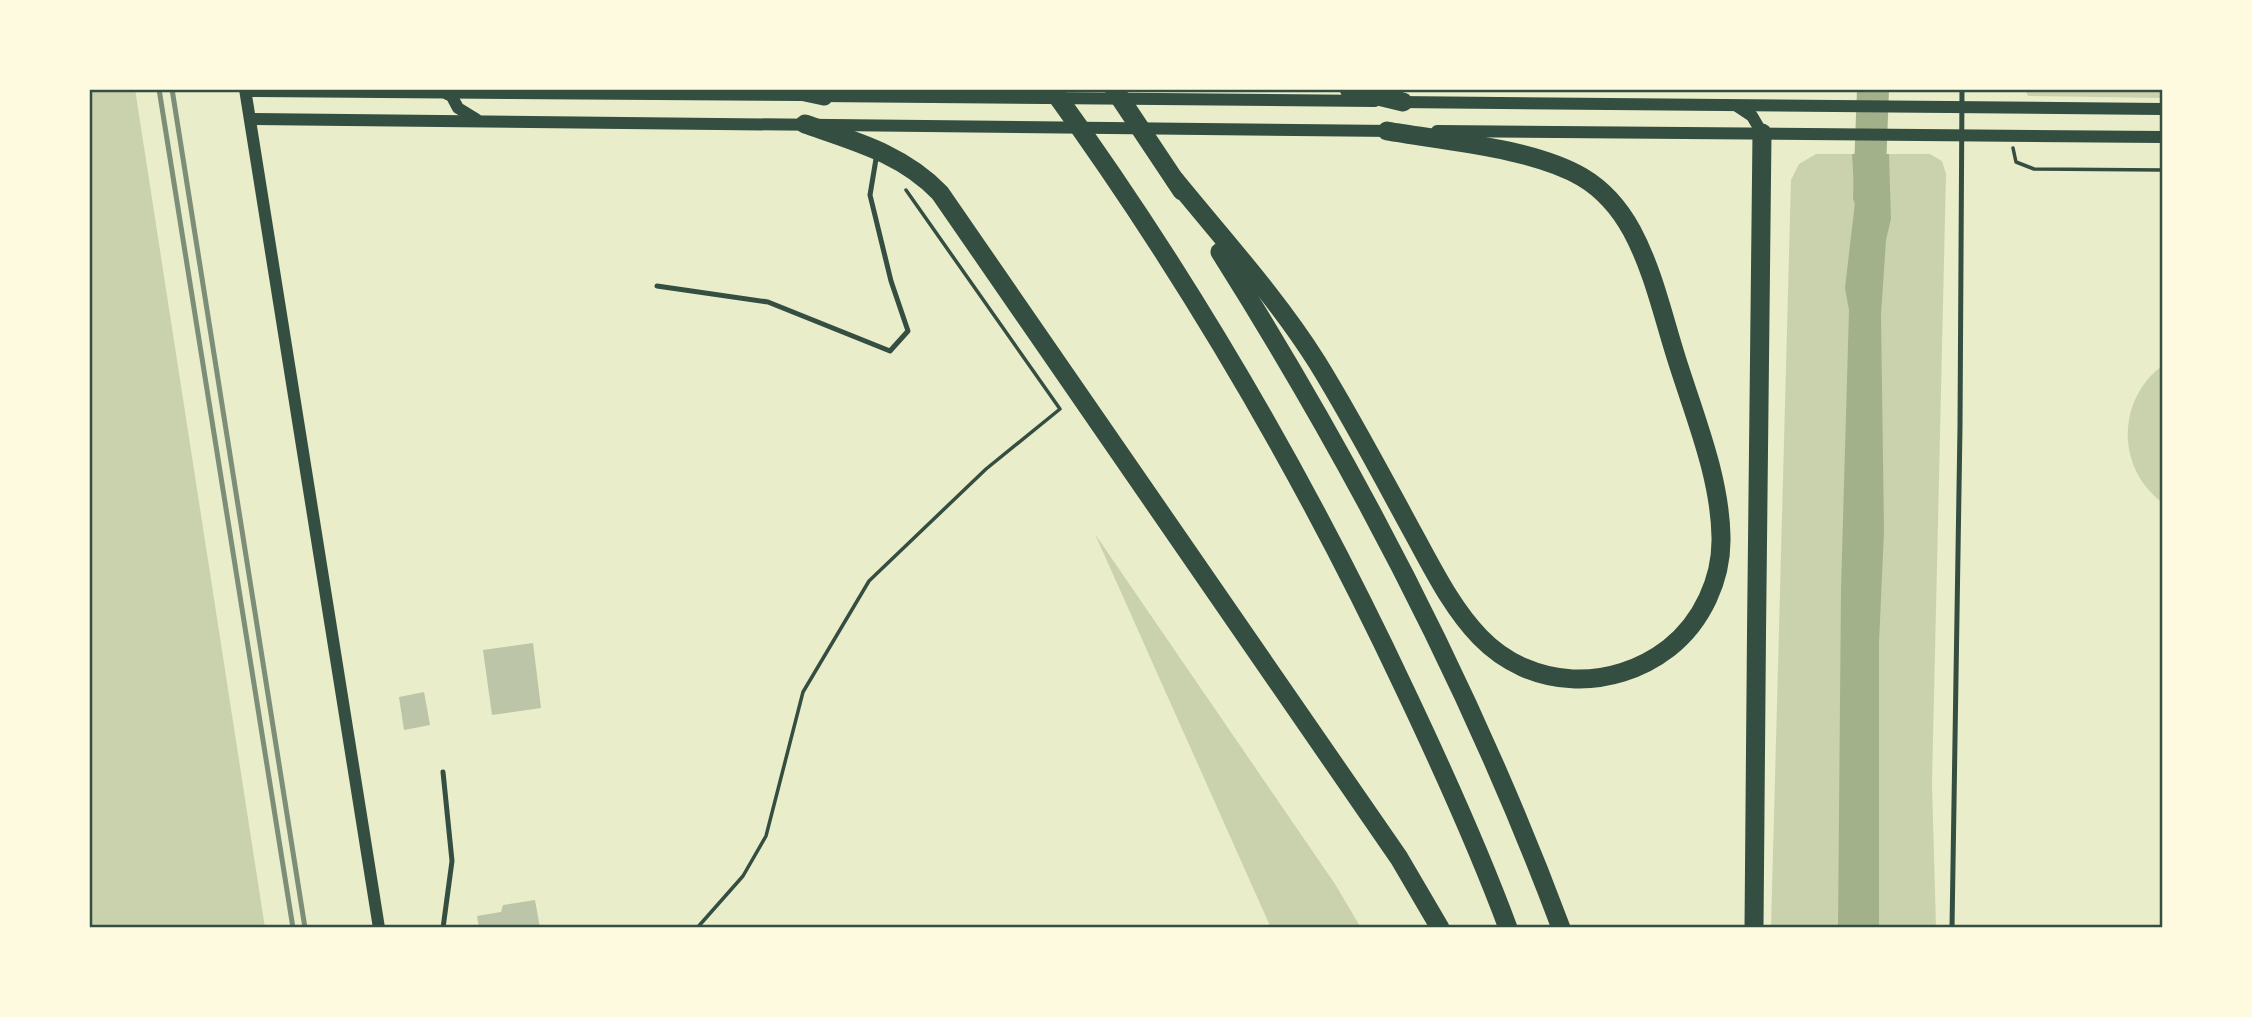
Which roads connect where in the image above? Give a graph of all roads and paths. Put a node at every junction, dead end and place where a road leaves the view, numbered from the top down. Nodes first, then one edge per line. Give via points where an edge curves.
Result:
1 (791, 89) edge
2 (1052, 89) edge
3 (1114, 89) edge
4 (1349, 89) edge
5 (1962, 89) edge
6 (245, 90) edge
7 (449, 90) edge
8 (824, 96) junction
9 (1403, 102) junction
10 (1735, 104) junction
11 (1961, 107) junction
12 (2163, 109) edge
13 (250, 119) junction
14 (478, 120) junction
15 (805, 124) junction
16 (1387, 131) junction
17 (1762, 133) junction
18 (1962, 135) junction
19 (2163, 137) edge
20 (2013, 147) dead end
21 (877, 150) junction
22 (2163, 170) edge
23 (1172, 176) junction
24 (900, 183) dead end
25 (657, 286) dead end
26 (443, 772) dead end
27 (379, 928) edge
28 (443, 928) edge
29 (697, 928) edge
30 (1440, 928) edge
31 (1508, 928) edge
32 (1560, 928) edge
33 (1754, 928) edge
34 (1952, 928) edge

1 - 8 highway
2 - 31 highway via 1220,340 1342,561 1447,780
3 - 23 highway
4 - 9 highway
5 - 11 lane
6 - 7 street
6 - 13 street
7 - 8 street
7 - 14 street via 458,108
8 - 9 street
9 - 10 street
10 - 11 street
10 - 17 street via 1752,116
11 - 12 street
11 - 18 lane
13 - 14 street
13 - 27 street
14 - 15 street
15 - 16 street
15 - 21 highway
16 - 17 street
16 - 23 highway via 1530,156 1560,167 1600,189 1635,236 1711,471 1721,520 1715,581 1703,609 1675,643 1639,667 1595,680 1550,677 1511,661 1478,635 1439,579 1297,332
17 - 18 street
17 - 33 highway
18 - 19 street
18 - 34 lane
20 - 22 path via 2016,162 2034,169
21 - 25 lane via 870,195 908,331 890,351 768,302
21 - 30 highway via 925,178 953,210 1399,858
23 - 32 highway via 1304,388 1370,505 1513,806
24 - 29 path via 1060,409 986,469 869,581 803,692 766,836 756,857
26 - 28 lane via 452,861

